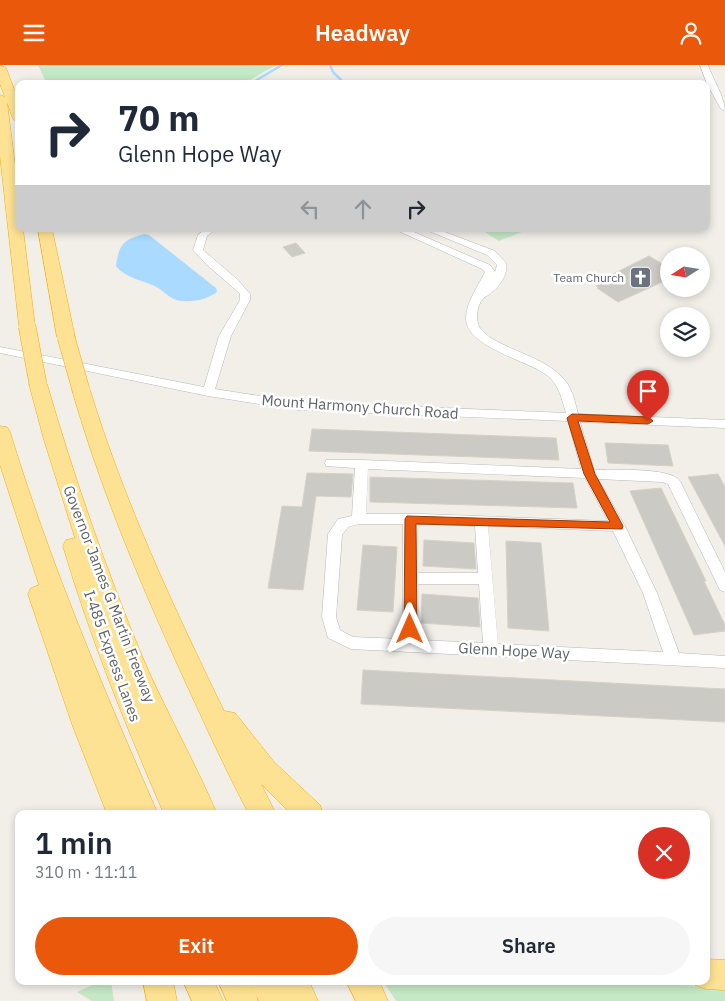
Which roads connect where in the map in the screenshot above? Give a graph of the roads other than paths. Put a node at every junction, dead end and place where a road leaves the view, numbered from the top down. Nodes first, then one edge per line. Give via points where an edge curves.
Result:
1 (704, 65) edge
2 (0, 68) edge
3 (710, 80) edge
4 (710, 81) edge
5 (0, 99) edge
6 (15, 108) edge
7 (725, 109) edge
8 (15, 225) edge
9 (16, 232) edge
10 (46, 232) edge
11 (206, 232) edge
12 (405, 232) edge
13 (437, 232) edge
14 (479, 296) junction
15 (0, 350) edge
16 (208, 391) junction
17 (41, 395) junction
18 (572, 418) junction
19 (725, 424) edge
20 (0, 433) edge
21 (0, 447) edge
22 (331, 463) dead end
23 (362, 464) junction
24 (589, 474) junction
25 (359, 519) junction
26 (410, 519) junction
27 (480, 521) junction
28 (618, 526) junction
29 (410, 578) junction
30 (485, 579) junction
31 (725, 586) edge
32 (410, 646) junction
33 (491, 650) junction
34 (673, 659) junction
35 (725, 662) edge
36 (196, 678) junction
37 (85, 724) junction
38 (110, 810) edge
39 (119, 810) edge
40 (143, 810) edge
41 (176, 810) edge
42 (202, 810) edge
43 (261, 810) edge
44 (306, 810) edge
45 (710, 974) edge
46 (725, 975) edge
47 (159, 985) edge
48 (200, 985) edge
49 (235, 985) edge
50 (267, 985) edge
51 (294, 985) edge
52 (363, 985) edge
53 (162, 1001) edge
54 (208, 1001) edge
55 (244, 1001) edge
56 (276, 1001) edge
57 (303, 1001) edge
58 (373, 1001) edge

1 - 3 street
2 - 6 highway
4 - 7 street
5 - 8 highway, Governor James G Martin Freeway, bridge
9 - 17 highway, Governor James G Martin Freeway, bridge via 27,326
10 - 36 highway, bridge via 66,337 90,423 131,538
11 - 16 street via 202,235 198,250 207,262 239,284 245,294 245,300 225,336
12 - 14 street via 486,267 490,272
13 - 14 street via 492,253 500,261 498,280
14 - 18 street via 471,320 474,328 497,346 552,373 565,389
15 - 16 street, Mount Harmony Church Road
16 - 18 street, Mount Harmony Church Road via 298,406
17 - 41 highway, I-485 Express Lanes via 62,506 84,583 134,719
17 - 42 highway, Governor James G Martin Freeway via 66,487 115,617 148,697
18 - 19 street, Mount Harmony Church Road
18 - 24 street
20 - 40 highway, I-485 Express Lanes via 15,487 63,620
21 - 37 highway via 30,566
22 - 23 street
23 - 24 street
23 - 25 street
24 - 28 street
24 - 31 street via 663,477 673,481
25 - 26 street, Glenn Hope Way
25 - 32 street, Glenn Hope Way via 343,523 336,534 329,617 333,634 351,643
26 - 27 street, Glenn Hope Way
26 - 29 street
27 - 28 street, Glenn Hope Way
27 - 30 street
28 - 34 street via 650,593
29 - 30 street
29 - 32 street
30 - 33 street
32 - 33 street, Glenn Hope Way
33 - 34 street, Glenn Hope Way
34 - 35 street, Glenn Hope Way
36 - 43 highway
36 - 44 highway via 257,761
37 - 38 highway
37 - 39 highway
45 - 46 highway
47 - 53 highway
48 - 54 highway
49 - 55 highway
50 - 56 highway
51 - 57 highway
52 - 58 highway

